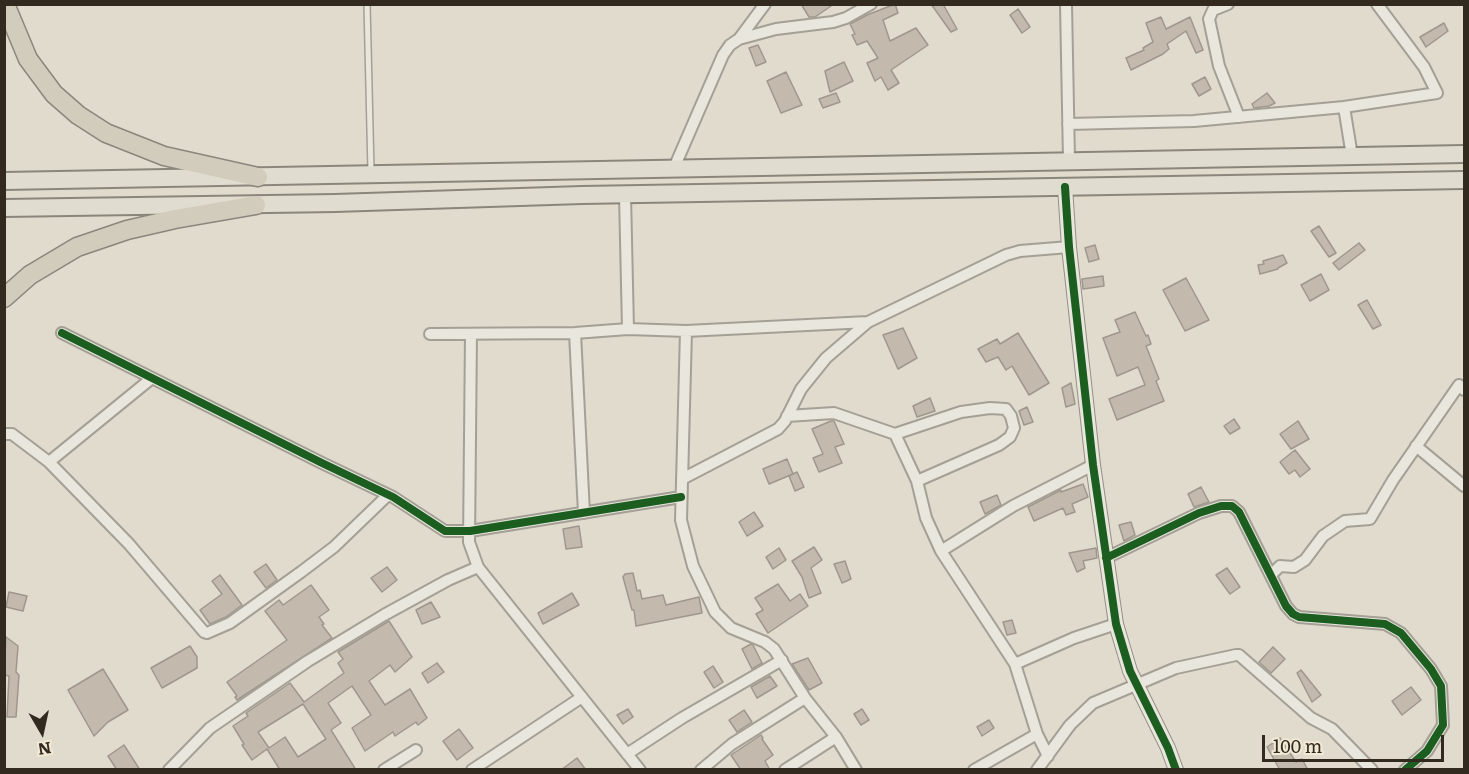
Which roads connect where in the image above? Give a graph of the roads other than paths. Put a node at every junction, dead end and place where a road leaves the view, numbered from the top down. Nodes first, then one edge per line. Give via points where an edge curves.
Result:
1 (5, 4) edge
2 (367, 4) edge
3 (765, 4) edge
4 (871, 4) edge
5 (1066, 4) edge
6 (1228, 4) edge
7 (1377, 4) edge
8 (852, 9) edge
9 (739, 39) junction
10 (1344, 107) junction
11 (1239, 117) junction
12 (1068, 124) junction
13 (1464, 154) edge
14 (1352, 156) junction
15 (1069, 160) junction
16 (674, 168) junction
17 (371, 175) junction
18 (258, 177) junction
19 (1464, 180) edge
20 (4, 181) edge
21 (1065, 188) junction
22 (625, 195) junction
23 (256, 205) junction
24 (4, 208) edge
25 (1069, 247) junction
26 (4, 298) edge
27 (868, 322) junction
28 (628, 329) junction
29 (686, 331) junction
30 (62, 333) dead end
31 (575, 333) junction
32 (430, 334) dead end
33 (471, 334) junction
34 (152, 378) junction
35 (1464, 390) edge
36 (787, 416) junction
37 (4, 434) edge
38 (895, 434) junction
39 (1416, 446) junction
40 (49, 462) junction
41 (1093, 465) junction
42 (682, 479) junction
43 (917, 481) junction
44 (1464, 486) edge
45 (388, 495) junction
46 (681, 497) junction
47 (584, 513) junction
48 (470, 531) junction
49 (941, 551) junction
50 (1106, 558) junction
51 (478, 567) junction
52 (1271, 575) junction
53 (1116, 624) junction
54 (782, 660) junction
55 (1015, 664) junction
56 (1136, 685) junction
57 (582, 697) junction
58 (805, 698) junction
59 (1037, 734) junction
60 (836, 737) junction
61 (416, 750) dead end
62 (627, 754) junction
63 (1048, 756) junction
64 (169, 770) edge
65 (384, 770) edge
66 (472, 770) edge
67 (640, 770) edge
68 (701, 770) edge
69 (785, 770) edge
70 (856, 770) edge
71 (974, 770) edge
72 (1037, 770) edge
73 (1176, 770) edge
74 (1372, 770) edge
75 (1404, 770) edge

1 - 18 highway via 28,59 54,94 78,115 106,133 164,156
2 - 17 lane
3 - 9 street
4 - 8 street
5 - 12 street
6 - 11 street via 1213,10 1209,19 1219,66
7 - 10 street via 1424,67 1437,93
8 - 9 street via 833,22 776,29
9 - 16 street via 723,55
10 - 11 street
10 - 14 street
11 - 12 street
12 - 15 street
13 - 14 main road
14 - 15 main road
15 - 16 main road
16 - 17 main road
17 - 18 main road
18 - 20 main road
19 - 21 main road
21 - 22 main road
21 - 25 street
22 - 23 main road
22 - 28 street
23 - 24 main road
23 - 26 highway via 156,223 77,246 30,275
25 - 27 street via 1006,255
25 - 41 street
27 - 29 street
27 - 36 street via 826,358 801,389
28 - 29 street
28 - 31 street
29 - 42 street
30 - 34 street
31 - 33 street
31 - 47 street
32 - 33 street
33 - 48 street
34 - 40 street
34 - 45 street
35 - 39 street via 1459,384
36 - 38 street via 834,412
36 - 42 street via 778,429
37 - 40 street via 12,434
38 - 43 street
38 - 43 street via 980,409 1006,409 1011,416 1014,428 999,445
39 - 44 street
39 - 52 street via 1370,519 1345,521 1323,536 1305,560 1294,567 1280,566
40 - 45 street via 129,544 207,633 230,623 334,547
41 - 49 street via 1013,506
41 - 50 street
42 - 46 street
43 - 49 street via 926,518
45 - 48 street via 445,531
46 - 47 street
46 - 54 street via 681,520 693,566 715,612 731,628 765,642
47 - 48 street
48 - 51 street via 469,542
49 - 55 street
50 - 52 street via 1199,513 1232,506 1239,512
50 - 53 street
51 - 57 street
51 - 64 street via 384,615 308,661 210,728
52 - 75 street via 1293,614 1385,624 1401,633 1431,669 1441,686 1443,725 1426,751
53 - 55 street
53 - 56 street
54 - 58 street
54 - 62 street
55 - 59 street
56 - 63 street via 1093,703 1070,725
56 - 73 street
56 - 74 street via 1176,668 1239,655 1311,718 1332,729
57 - 62 street
57 - 66 street
58 - 60 street
58 - 68 street via 732,744
59 - 63 street
59 - 71 street
60 - 69 street
60 - 70 street
61 - 65 street
62 - 67 street
63 - 72 street

